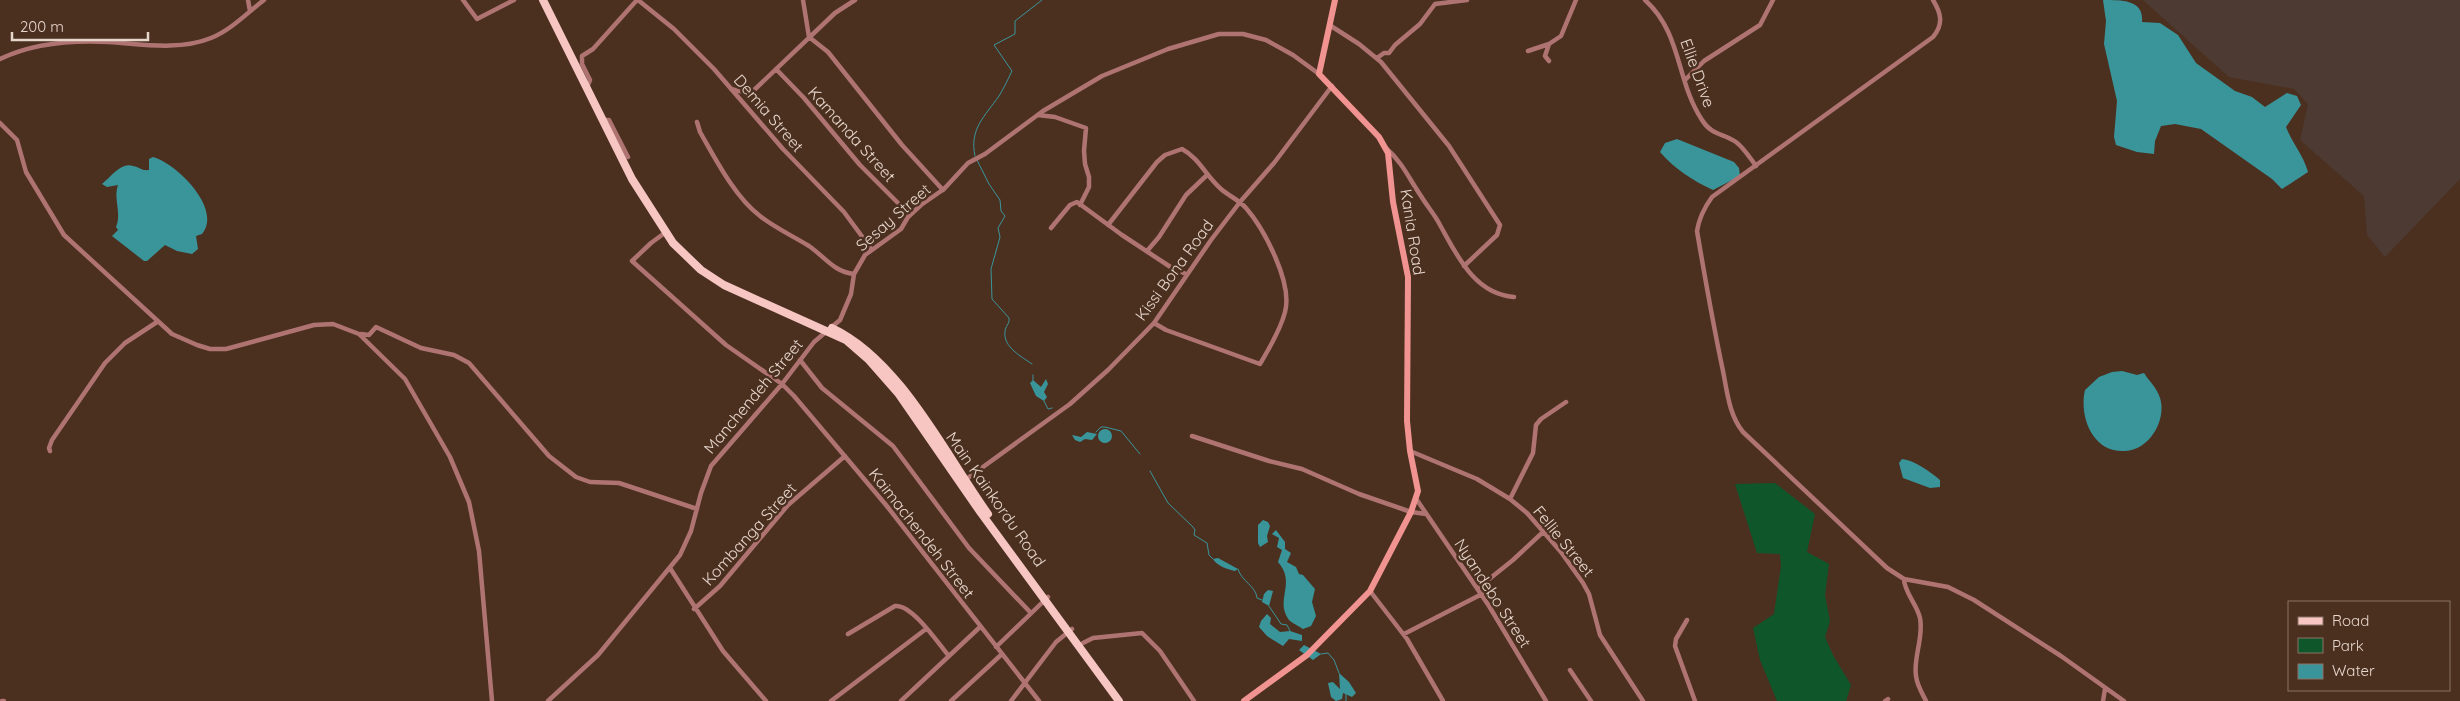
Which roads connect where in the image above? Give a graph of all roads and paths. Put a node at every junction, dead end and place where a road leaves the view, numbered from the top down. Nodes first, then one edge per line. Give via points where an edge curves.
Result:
1 (248, 0) edge
2 (264, 0) edge
3 (463, 0) edge
4 (514, 0) edge
5 (543, 0) edge
6 (637, 0) edge
7 (803, 0) edge
8 (855, 0) edge
9 (1335, 0) edge
10 (1466, 0) edge
11 (1576, 0) edge
12 (1645, 0) edge
13 (1773, 0) edge
14 (1933, 0) edge
15 (250, 11) junction
16 (1331, 26) junction
17 (809, 37) junction
18 (1549, 44) junction
19 (1528, 51) dead end
20 (0, 58) edge
21 (1377, 58) junction
22 (1549, 61) dead end
23 (776, 69) junction
24 (1319, 74) junction
25 (1685, 80) junction
26 (1332, 86) junction
27 (587, 87) junction
28 (731, 89) junction
29 (1038, 115) junction
30 (603, 120) junction
31 (697, 122) dead end
32 (0, 123) edge
33 (1386, 148) junction
34 (628, 157) dead end
35 (1756, 166) junction
36 (1207, 175) junction
37 (943, 190) junction
38 (1240, 202) junction
39 (1080, 205) junction
40 (910, 215) junction
41 (1108, 226) junction
42 (1051, 228) dead end
43 (666, 232) junction
44 (872, 250) junction
45 (1147, 251) junction
46 (1464, 266) junction
47 (854, 274) junction
48 (1186, 274) junction
49 (1514, 297) dead end
50 (157, 322) junction
51 (1154, 323) junction
52 (827, 329) junction
53 (359, 334) junction
54 (800, 360) junction
55 (782, 384) junction
56 (1566, 402) dead end
57 (1192, 436) dead end
58 (50, 451) dead end
59 (1410, 451) junction
60 (845, 456) junction
61 (956, 473) junction
62 (965, 480) junction
63 (1510, 499) junction
64 (1416, 500) junction
65 (697, 509) junction
66 (983, 512) junction
67 (1411, 512) junction
68 (1426, 514) junction
69 (1543, 532) junction
70 (670, 568) junction
71 (1904, 579) junction
72 (1478, 588) junction
73 (1370, 591) junction
74 (1482, 594) junction
75 (1047, 598) junction
76 (694, 609) junction
77 (1030, 612) junction
78 (1687, 620) dead end
79 (980, 627) junction
80 (926, 629) junction
81 (1070, 630) junction
82 (848, 634) dead end
83 (1404, 634) junction
84 (1083, 643) junction
85 (996, 647) junction
86 (1002, 654) junction
87 (948, 656) junction
88 (1570, 670) dead end
89 (1108, 682) junction
90 (1026, 684) junction
91 (2105, 689) junction
92 (1247, 700) edge
93 (492, 701) edge
94 (548, 701) edge
95 (766, 701) edge
96 (832, 701) edge
97 (901, 701) edge
98 (951, 701) edge
99 (1011, 701) edge
100 (1039, 701) edge
101 (1119, 701) edge
102 (1126, 701) edge
103 (1194, 701) edge
104 (1443, 701) edge
105 (1546, 701) edge
106 (1591, 701) edge
107 (1643, 701) edge
108 (1695, 701) edge
109 (1926, 701) edge
110 (2103, 701) edge
111 (2124, 701) edge

1 - 15 street
2 - 15 street
3 - 4 street via 477,19
5 - 27 main road
6 - 27 street via 593,49 582,56 582,64 590,80
6 - 28 street, Demia Street via 696,50
7 - 17 street
8 - 17 street
9 - 16 main road
10 - 21 street via 1435,4 1420,24 1389,53 1384,52
11 - 18 street via 1561,36
12 - 25 street, Ellie Drive via 1668,27
13 - 25 street via 1760,25 1704,60
14 - 35 street via 1941,20 1933,37
15 - 20 street via 212,38 193,43 63,42
16 - 21 street
16 - 24 main road
17 - 23 street
17 - 37 street via 828,52 902,145
18 - 19 street
18 - 22 street via 1545,56
21 - 46 street via 1448,146 1500,225 1497,235
23 - 28 street via 750,93
23 - 40 street, Kamanda Street via 860,165
24 - 26 main road, Kania Road
24 - 29 street, Sesay Street via 1266,40 1243,34 1219,34 1168,49 1102,76
25 - 35 street, Ellie Drive via 1704,123 1717,135 1736,142
26 - 33 main road, Kania Road
26 - 38 street, Kissi Bona Road via 1274,164
27 - 30 main road
28 - 44 street, Demia Street via 844,212
29 - 37 street, Sesay Street via 968,163
29 - 39 street via 1055,117 1086,128 1084,152 1090,177
30 - 34 street via 609,120
30 - 43 main road via 632,179
31 - 47 street via 738,195 749,206 770,224 810,247 839,272
32 - 50 street via 18,140 26,172 64,235
33 - 46 street via 1407,174
33 - 59 main road, Kania Road via 1408,277
35 - 71 street via 1712,197 1701,214 1697,231 1709,304 1736,423 1872,554
36 - 38 street
36 - 41 street via 1187,151 1177,149 1157,162
36 - 45 street via 1186,195
37 - 40 street, Sesay Street
38 - 48 street, Kissi Bona Road
38 - 51 street via 1273,251 1286,292 1285,313 1260,364
39 - 41 street
39 - 42 street via 1077,202 1070,205
40 - 44 street, Sesay Street via 901,228
41 - 45 street
43 - 52 main road via 682,253 718,281
43 - 55 street, Kaimachendeh Street via 632,261 726,345
44 - 47 street, Sesay Street
45 - 48 street
46 - 49 street via 1488,289
47 - 52 street, Sesay Street via 851,294 840,320
48 - 51 street, Kissi Bona Road
50 - 53 street via 180,339 210,349 247,345 328,323
50 - 58 street via 125,343 105,363 52,440
51 - 62 street, Kissi Bona Road via 1070,404
52 - 54 street, Manchendeh Street
52 - 61 main road via 859,351 909,403
53 - 65 street via 369,335 376,327 421,348 454,355 469,363 549,456 576,476 590,482 619,483
53 - 93 street via 404,379 439,435 463,486 477,537
54 - 55 street, Manchendeh Street
54 - 77 street via 822,388 893,446 970,548
55 - 60 street, Kaimachendeh Street
55 - 65 street, Manchendeh Street via 717,457 707,474
56 - 63 street via 1536,425 1533,453
57 - 67 street via 1302,470
59 - 63 street, Fellie Street via 1462,472
59 - 64 main road, Kania Road via 1418,491
60 - 76 street, Kombanga Street via 788,505 720,586
60 - 79 street, Kaimachendeh Street
61 - 62 main road, Main Kainkordu Road
61 - 66 main road
62 - 66 main road, Main Kainkordu Road
63 - 69 street, Fellie Street
64 - 67 main road
64 - 68 street, Nyandebo Street
65 - 70 street, Manchendeh Street via 685,546
66 - 75 main road
67 - 68 street
67 - 73 main road
68 - 72 street, Nyandebo Street
69 - 72 street
69 - 107 street, Fellie Street via 1583,582 1600,635
70 - 76 street
70 - 94 street, Manchendeh Street via 598,655
71 - 91 street via 1948,587 1968,597 2061,656
71 - 109 street via 1920,620 1916,677
72 - 74 street, Nyandebo Street
73 - 83 street
73 - 92 main road via 1307,655
74 - 83 street
74 - 105 street, Nyandebo Street
75 - 77 street
75 - 81 main road
76 - 95 street via 723,651
77 - 85 street
78 - 108 street via 1675,646
79 - 85 street, Kaimachendeh Street
79 - 87 street
80 - 82 street via 913,613 900,606
80 - 87 street
80 - 96 street
81 - 84 main road
81 - 89 main road
81 - 90 street via 1056,642
83 - 104 street
84 - 89 main road
84 - 103 street via 1093,638 1142,633 1160,651
85 - 86 street, Kaimachendeh Street
86 - 90 street, Kaimachendeh Street
86 - 98 street
87 - 97 street
88 - 106 street
89 - 101 main road
89 - 102 main road
90 - 99 street
90 - 100 street, Kaimachendeh Street
91 - 110 street
91 - 111 street

